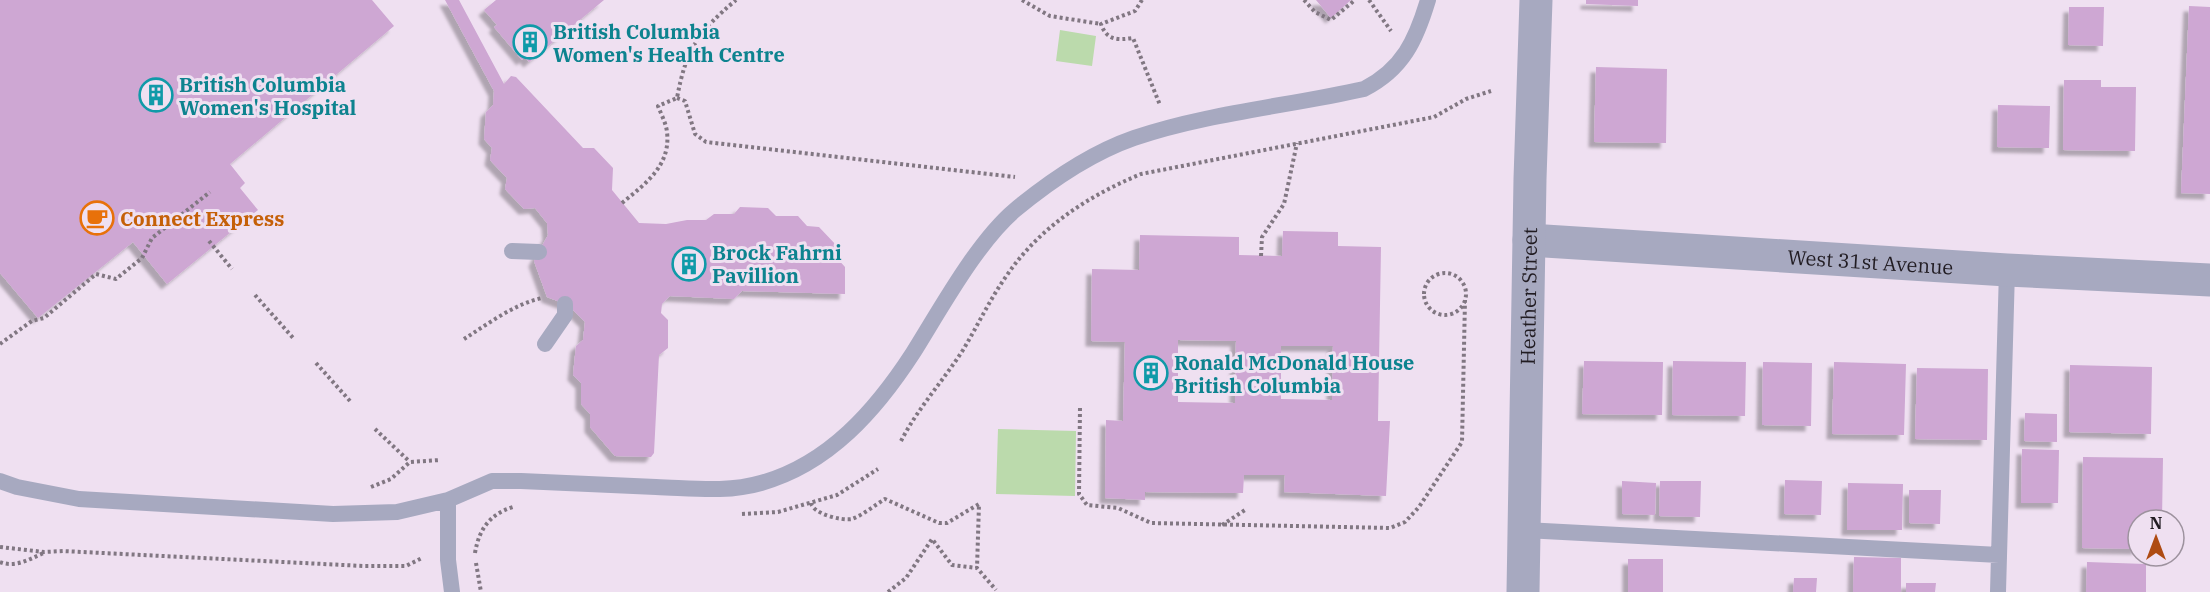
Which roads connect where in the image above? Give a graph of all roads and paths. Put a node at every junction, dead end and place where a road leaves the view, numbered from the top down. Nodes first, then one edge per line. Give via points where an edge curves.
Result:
1 (736, 0) edge
2 (1022, 0) edge
3 (1142, 0) edge
4 (1304, 0) edge
5 (1356, 0) edge
6 (1369, 0) edge
7 (1428, 0) edge
8 (1536, 0) edge
9 (1101, 24) junction
10 (1394, 34) dead end
11 (1491, 91) dead end
12 (677, 98) junction
13 (1169, 128) junction
14 (1297, 143) junction
15 (210, 192) dead end
16 (1030, 199) junction
17 (622, 203) dead end
18 (1529, 240) junction
19 (209, 241) dead end
20 (512, 251) dead end
21 (539, 252) dead end
22 (1262, 256) dead end
23 (232, 269) dead end
24 (2007, 270) junction
25 (2210, 280) edge
26 (255, 295) dead end
27 (547, 297) dead end
28 (1465, 300) junction
29 (566, 304) dead end
30 (294, 339) dead end
31 (464, 339) dead end
32 (0, 344) edge
33 (545, 344) dead end
34 (316, 363) dead end
35 (350, 401) dead end
36 (1080, 408) dead end
37 (375, 429) dead end
38 (901, 441) dead end
39 (440, 460) dead end
40 (410, 462) junction
41 (0, 481) edge
42 (367, 489) dead end
43 (448, 500) junction
44 (811, 503) dead end
45 (1245, 510) dead end
46 (497, 513) dead end
47 (1221, 525) junction
48 (1525, 530) junction
49 (0, 547) edge
50 (45, 552) junction
51 (2000, 555) junction
52 (422, 558) dead end
53 (0, 562) edge
54 (976, 568) junction
55 (996, 590) dead end
56 (452, 592) edge
57 (481, 592) edge
58 (888, 592) edge
59 (1523, 592) edge
60 (1998, 592) edge

1 - 12 path via 711,21 694,43
2 - 9 path via 1050,16
3 - 9 path via 1135,11
4 - 5 path via 1315,12 1331,20
6 - 10 path
7 - 13 lane via 1394,70 1364,89
8 - 18 street, Heather Street
9 - 13 path via 1104,33 1118,40 1133,38
11 - 14 path via 1466,99 1434,117
12 - 16 path via 685,101 695,134 705,142 1017,177
12 - 17 path via 658,106 667,131 667,151 657,173
13 - 16 lane via 1100,153
14 - 22 path via 1284,204 1262,237
14 - 38 path via 1140,174 1112,186 1064,216 1037,239 1008,273 963,350
15 - 32 path via 152,238 142,258 116,279 96,274 44,318 32,321
16 - 43 lane via 1012,212 980,250 880,400 832,447 803,466 760,483 718,489 492,482
18 - 24 street, West 31st Avenue
18 - 48 street, Heather Street
19 - 23 path
20 - 21 lane
24 - 25 street, West 31st Avenue
24 - 51 lane
26 - 30 path
27 - 31 path via 511,310
28 - 28 path via 1452,314 1442,315 1426,303 1426,285 1439,273 1448,272 1463,282
28 - 47 path via 1462,442 1405,522 1390,528 1368,529
29 - 33 lane via 565,315
34 - 35 path
36 - 47 path via 1079,494 1087,505 1118,508 1151,523
37 - 40 path
39 - 40 path
40 - 42 path via 391,479
41 - 43 lane via 79,500 333,514 397,512
43 - 56 lane
44 - 54 path via 819,513 849,520 885,499 939,523 947,523 979,504
45 - 47 path
46 - 57 path via 481,530 474,556
48 - 51 lane
48 - 59 street, Heather Street
49 - 50 path
50 - 52 path via 363,566 406,566
50 - 53 path via 18,565
51 - 60 lane
54 - 55 path
54 - 58 path via 952,565 932,539 906,578

